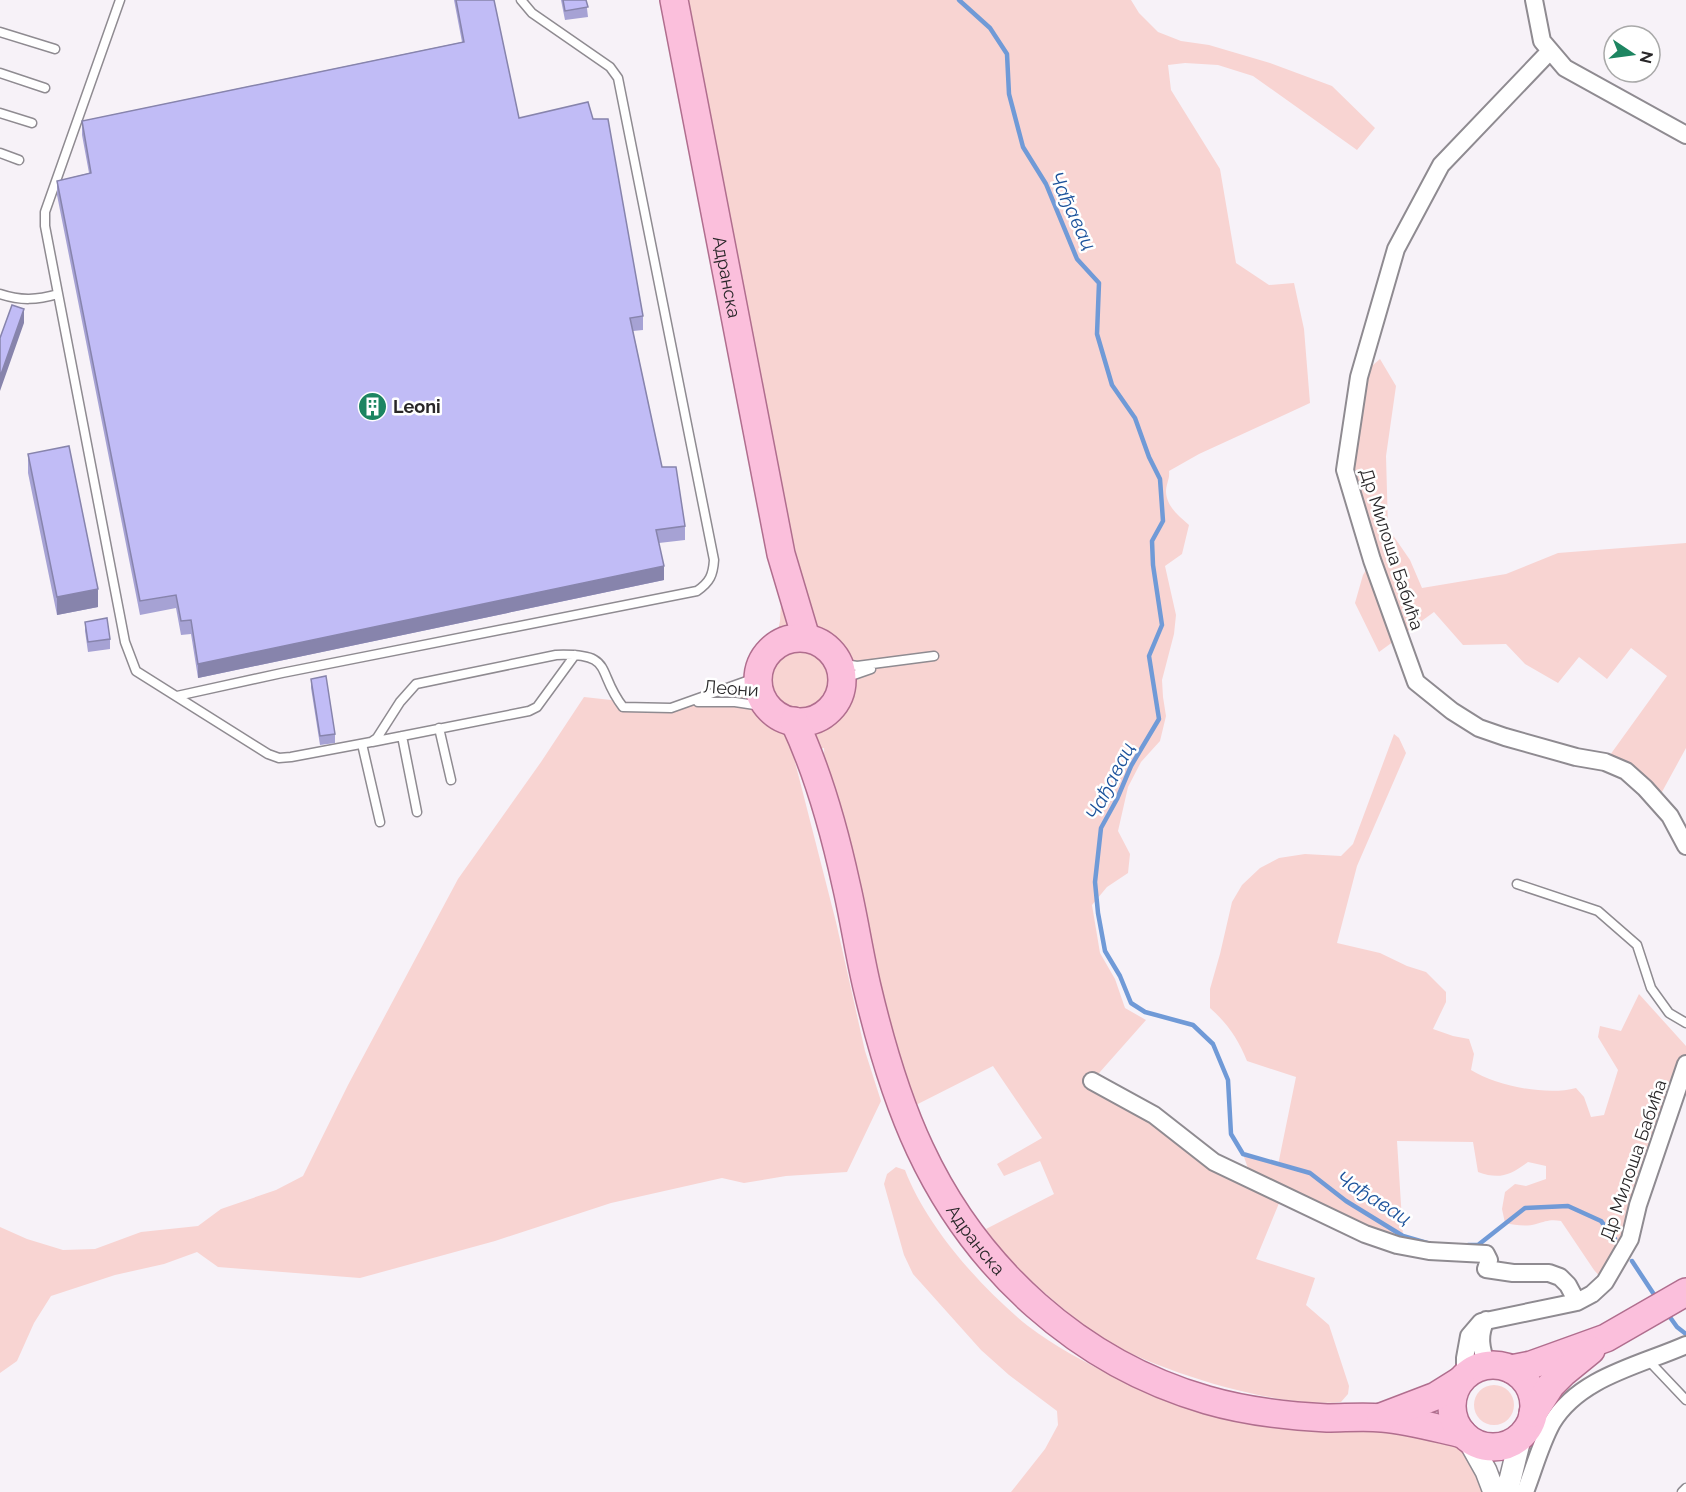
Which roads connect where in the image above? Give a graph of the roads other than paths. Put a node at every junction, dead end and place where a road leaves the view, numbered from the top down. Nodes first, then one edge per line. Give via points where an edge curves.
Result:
1 (120, 0) edge
2 (521, 0) edge
3 (674, 0) edge
4 (1534, 0) edge
5 (0, 32) edge
6 (55, 49) dead end
7 (1550, 51) junction
8 (0, 73) edge
9 (45, 88) dead end
10 (0, 113) edge
11 (32, 123) dead end
12 (1686, 135) edge
13 (0, 153) edge
14 (19, 160) dead end
15 (0, 294) edge
16 (58, 294) junction
17 (781, 554) junction
18 (807, 638) junction
19 (776, 645) junction
20 (575, 655) junction
21 (835, 656) junction
22 (934, 656) dead end
23 (905, 661) junction
24 (758, 677) junction
25 (842, 686) junction
26 (177, 696) junction
27 (691, 702) junction
28 (768, 707) junction
29 (827, 712) junction
30 (794, 721) junction
31 (439, 728) junction
32 (402, 736) junction
33 (366, 743) junction
34 (451, 780) dead end
35 (825, 806) junction
36 (417, 812) dead end
37 (380, 822) dead end
38 (1686, 846) edge
39 (1517, 884) dead end
40 (1686, 1023) edge
41 (1686, 1064) edge
42 (1092, 1081) dead end
43 (1681, 1295) edge
44 (1577, 1302) junction
45 (1486, 1320) junction
46 (1606, 1338) junction
47 (1686, 1345) edge
48 (1648, 1361) junction
49 (1481, 1372) junction
50 (1686, 1400) edge
51 (1381, 1417) junction
52 (1527, 1424) junction
53 (1466, 1436) junction
54 (1686, 1488) edge
55 (1494, 1492) edge
56 (1507, 1492) edge
57 (1525, 1492) edge
58 (1683, 1492) edge

1 - 16 lane via 45,212
2 - 26 lane via 532,13 610,67 618,78 714,560 713,574 697,591
3 - 17 main road, Адранска
4 - 7 street via 1542,41
5 - 6 lane
7 - 12 street via 1565,68
7 - 38 street, Др Милоша Бабића via 1441,165 1396,249 1359,377 1345,470 1416,682 1479,728 1626,771 1670,816
8 - 9 lane
10 - 11 lane
13 - 14 lane
15 - 16 lane via 37,300
16 - 26 lane via 127,650 136,671
17 - 18 main road, Адранска
17 - 19 main road, Адранска via 781,611
18 - 19 main road via 793,638
18 - 21 main road via 828,647
19 - 24 main road via 761,663
20 - 27 lane via 596,659 623,707 671,708
20 - 31 lane via 537,707
20 - 33 lane via 416,684 377,738
21 - 23 lane via 845,664 857,666
21 - 25 main road
22 - 23 lane
23 - 25 lane via 858,672
24 - 27 lane, Леони
24 - 28 main road
25 - 29 main road
26 - 33 lane via 279,758
27 - 28 lane, Леони
28 - 30 main road
29 - 30 main road via 815,719
29 - 35 main road, Адранска
30 - 35 main road, Адранска
31 - 32 lane
31 - 34 lane
32 - 33 lane
32 - 36 lane
33 - 37 lane
35 - 51 main road, Адранска via 880,1039 904,1111 920,1150 952,1206 1014,1285 1056,1324 1092,1349 1167,1386 1225,1405 1277,1414
39 - 40 lane via 1598,911 1637,945 1652,987 1669,1013
41 - 44 street, Др Милоша Бабића via 1630,1239 1605,1282
42 - 44 street via 1155,1115 1214,1162 1365,1234 1429,1251 1486,1254 1486,1269 1513,1274 1548,1273 1568,1284
43 - 46 main road, Адранска
44 - 45 street, Др Милоша Бабића
45 - 49 street via 1481,1337
45 - 49 street via 1469,1336 1465,1358
46 - 49 main road, Адранска via 1531,1365
46 - 52 main road, Адранска via 1551,1385
47 - 48 street
48 - 50 lane
48 - 57 street via 1587,1388 1564,1406 1544,1441
49 - 51 main road, Адранска via 1436,1396
49 - 52 main road via 1523,1377 1531,1390
49 - 53 main road via 1454,1394 1455,1422
51 - 53 main road, Адранска
52 - 53 main road via 1508,1444 1491,1447
52 - 56 street
53 - 55 street
54 - 58 lane

